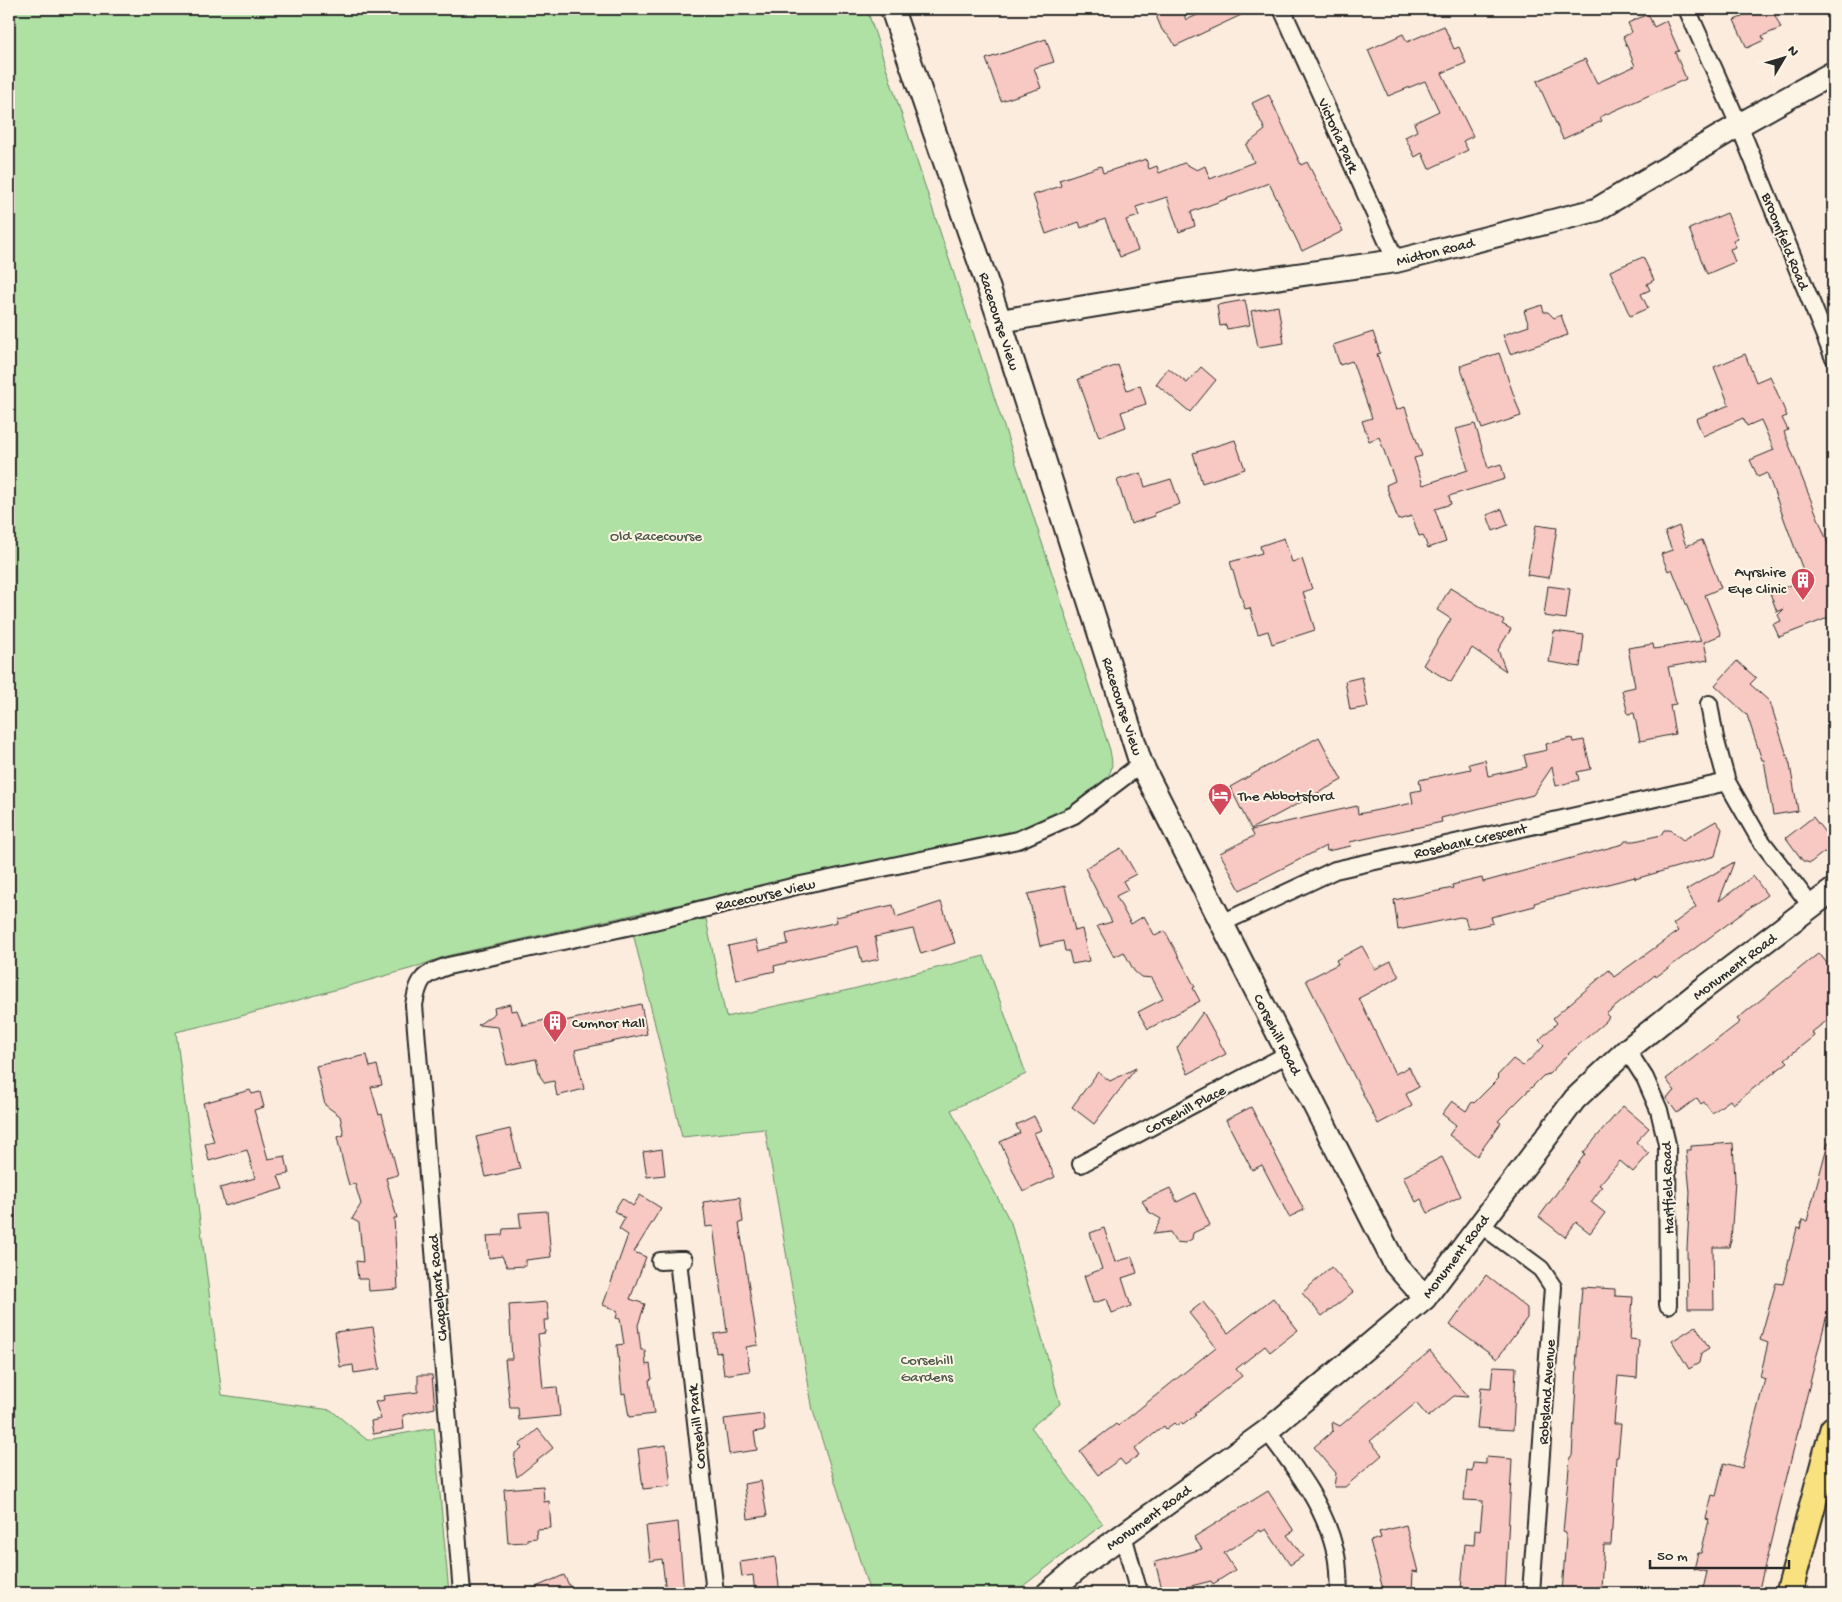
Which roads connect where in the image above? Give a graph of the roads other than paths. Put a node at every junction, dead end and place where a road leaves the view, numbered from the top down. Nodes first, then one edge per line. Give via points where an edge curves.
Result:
1 (892, 9) edge
2 (1282, 9) edge
3 (1687, 9) edge
4 (1833, 73) edge
5 (1739, 125) junction
6 (1396, 262) junction
7 (1000, 321) junction
8 (1833, 356) edge
9 (1709, 704) dead end
10 (1141, 764) junction
11 (1727, 782) junction
12 (1833, 890) edge
13 (1812, 908) junction
14 (1222, 924) junction
15 (418, 983) joint
16 (1627, 1050) junction
17 (1288, 1054) junction
18 (1081, 1164) dead end
19 (1480, 1224) junction
20 (660, 1261) dead end
21 (1425, 1298) junction
22 (1668, 1305) dead end
23 (1833, 1429) edge
24 (1267, 1431) junction
25 (1123, 1535) junction
26 (462, 1593) edge
27 (715, 1593) edge
28 (1048, 1593) edge
29 (1139, 1593) edge
30 (1339, 1593) edge
31 (1530, 1593) edge
32 (1789, 1593) edge

1 - 7 street, Racecourse View
2 - 6 street, Victoria Park
3 - 5 street, Broomfield Road
4 - 5 street, Midton Road
5 - 6 street, Midton Road via 1596,210
5 - 8 street, Broomfield Road
6 - 7 street, Midton Road via 1182,291
7 - 10 street, Racecourse View
9 - 11 street via 1714,738
10 - 14 street, Corsehill Road
10 - 15 street, Racecourse View via 1074,815 1018,840 796,886 448,966
11 - 13 street via 1759,838
11 - 14 street, Rosebank Crescent via 1335,870
12 - 13 street, Monument Road
13 - 16 street, Monument Road
14 - 17 street, Corsehill Road
15 - 26 street, Chapelpark Road via 414,1005
16 - 19 street, Monument Road via 1575,1099
16 - 22 street, Hartfield Road via 1645,1078 1659,1110 1667,1144
17 - 18 street, Corsehill Place
17 - 21 street, Corsehill Road via 1396,1264
19 - 21 street, Monument Road
19 - 31 street, Robsland Avenue via 1540,1269 1552,1287
20 - 27 street, Corsehill Park via 681,1260
21 - 24 street, Monument Road
23 - 32 main road
24 - 25 street, Monument Road
24 - 30 street via 1303,1478 1325,1517 1336,1552
25 - 28 street, Monument Road
25 - 29 street

